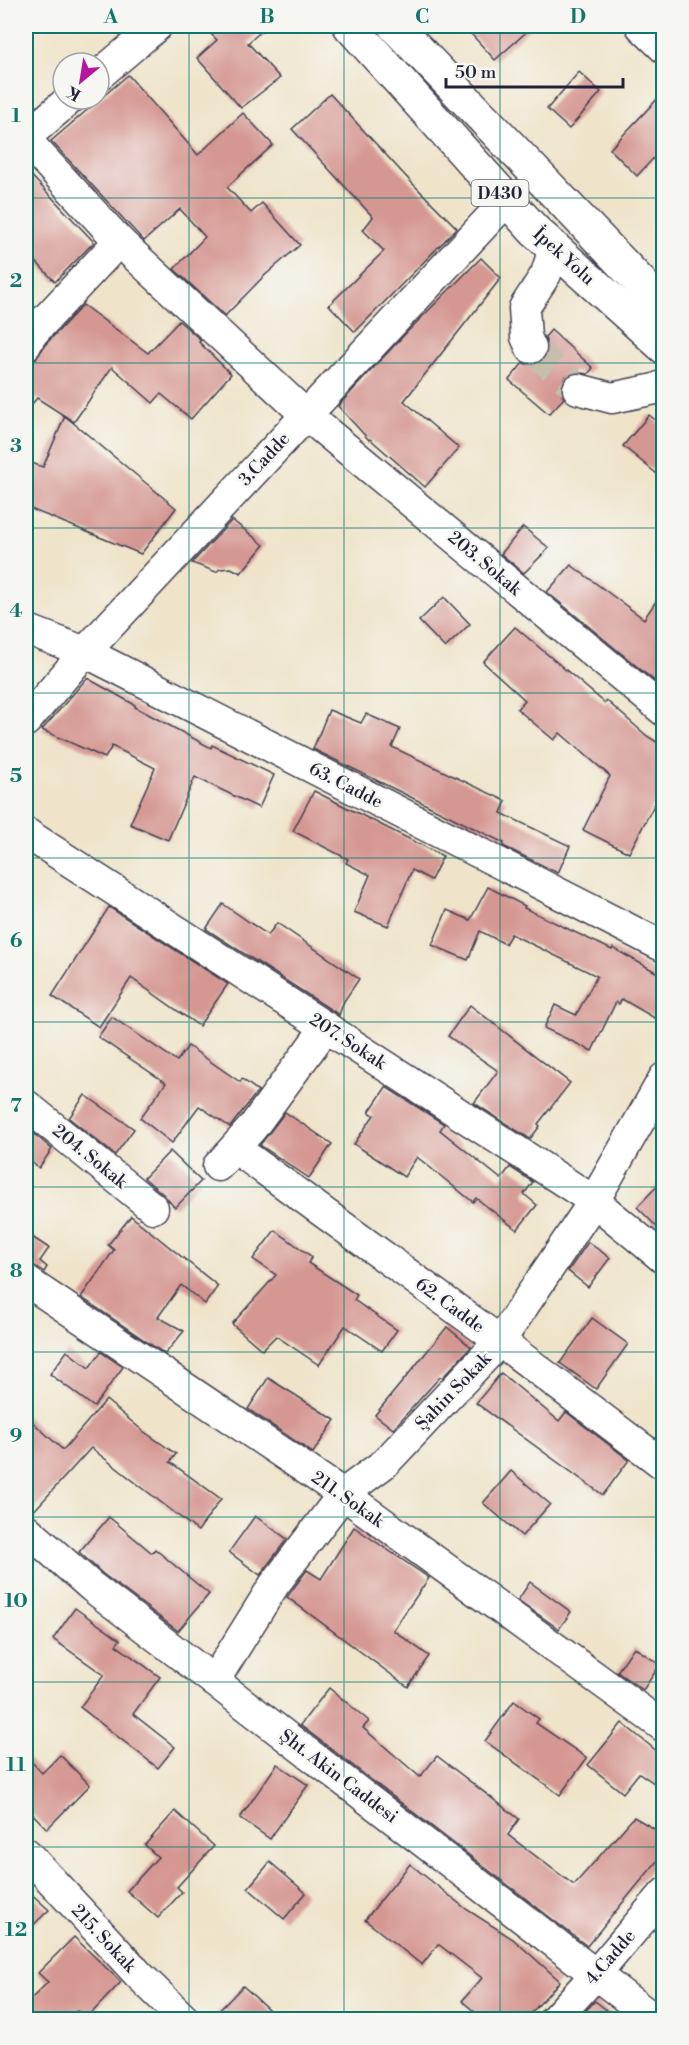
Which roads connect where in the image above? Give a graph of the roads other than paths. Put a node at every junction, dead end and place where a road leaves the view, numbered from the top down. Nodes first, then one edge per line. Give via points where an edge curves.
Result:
1 (157, 26) edge
2 (350, 26) edge
3 (395, 26) edge
4 (641, 26) edge
5 (663, 48) edge
6 (111, 65) edge
7 (57, 111) edge
8 (26, 139) edge
9 (507, 200) junction
10 (119, 241) junction
11 (554, 248) junction
12 (663, 307) edge
13 (26, 345) edge
14 (663, 346) edge
15 (531, 348) tunnel mouth
16 (663, 385) edge
17 (578, 388) tunnel mouth
18 (306, 414) junction
19 (26, 629) edge
20 (85, 652) junction
21 (663, 711) edge
22 (26, 721) edge
23 (26, 833) edge
24 (663, 947) edge
25 (326, 1027) junction
26 (663, 1078) edge
27 (26, 1105) edge
28 (594, 1201) junction
29 (153, 1208) dead end
30 (663, 1259) edge
31 (26, 1281) edge
32 (500, 1341) junction
33 (663, 1465) edge
34 (344, 1494) junction
35 (26, 1529) edge
36 (214, 1681) junction
37 (663, 1727) edge
38 (26, 1853) edge
39 (663, 1894) edge
40 (596, 1974) junction
41 (185, 2019) edge
42 (554, 2019) edge
43 (655, 2019) edge

1 - 6 street
2 - 9 highway, İpek Yolu / D430
3 - 12 highway, D430
4 - 5 street
7 - 8 street
8 - 10 street, 203. Sokak
9 - 11 highway, İpek Yolu / D430
9 - 18 street, 3.Cadde
10 - 13 street
10 - 18 street, 203. Sokak
11 - 14 highway, İpek Yolu / D430
11 - 15 street via 546,274 524,308 526,338
16 - 17 street via 612,398
18 - 20 street, 3.Cadde
18 - 21 street, 203. Sokak
19 - 20 street, 63. Cadde
20 - 22 street, 3.Cadde
20 - 24 street, 63. Cadde
23 - 25 street, 207. Sokak
25 - 28 street, 207. Sokak
25 - 32 street, 62. Cadde via 253,1127 226,1157
26 - 28 street, Şahin Sokak
27 - 29 street, 204. Sokak
28 - 30 street, 207. Sokak
28 - 32 street, Şahin Sokak
31 - 34 street, 211. Sokak
32 - 33 street, 62. Cadde
32 - 34 street, Şahin Sokak via 385,1463
34 - 36 street, Şahin Sokak via 274,1585
34 - 37 street, 211. Sokak
35 - 36 street, Şht. Akin Caddesi via 92,1587
36 - 40 street, Şht. Akin Caddesi
38 - 41 street, 215. Sokak
39 - 40 street, 4.Cadde
40 - 42 street, 4.Cadde
40 - 43 street, Şht. Akin Caddesi

